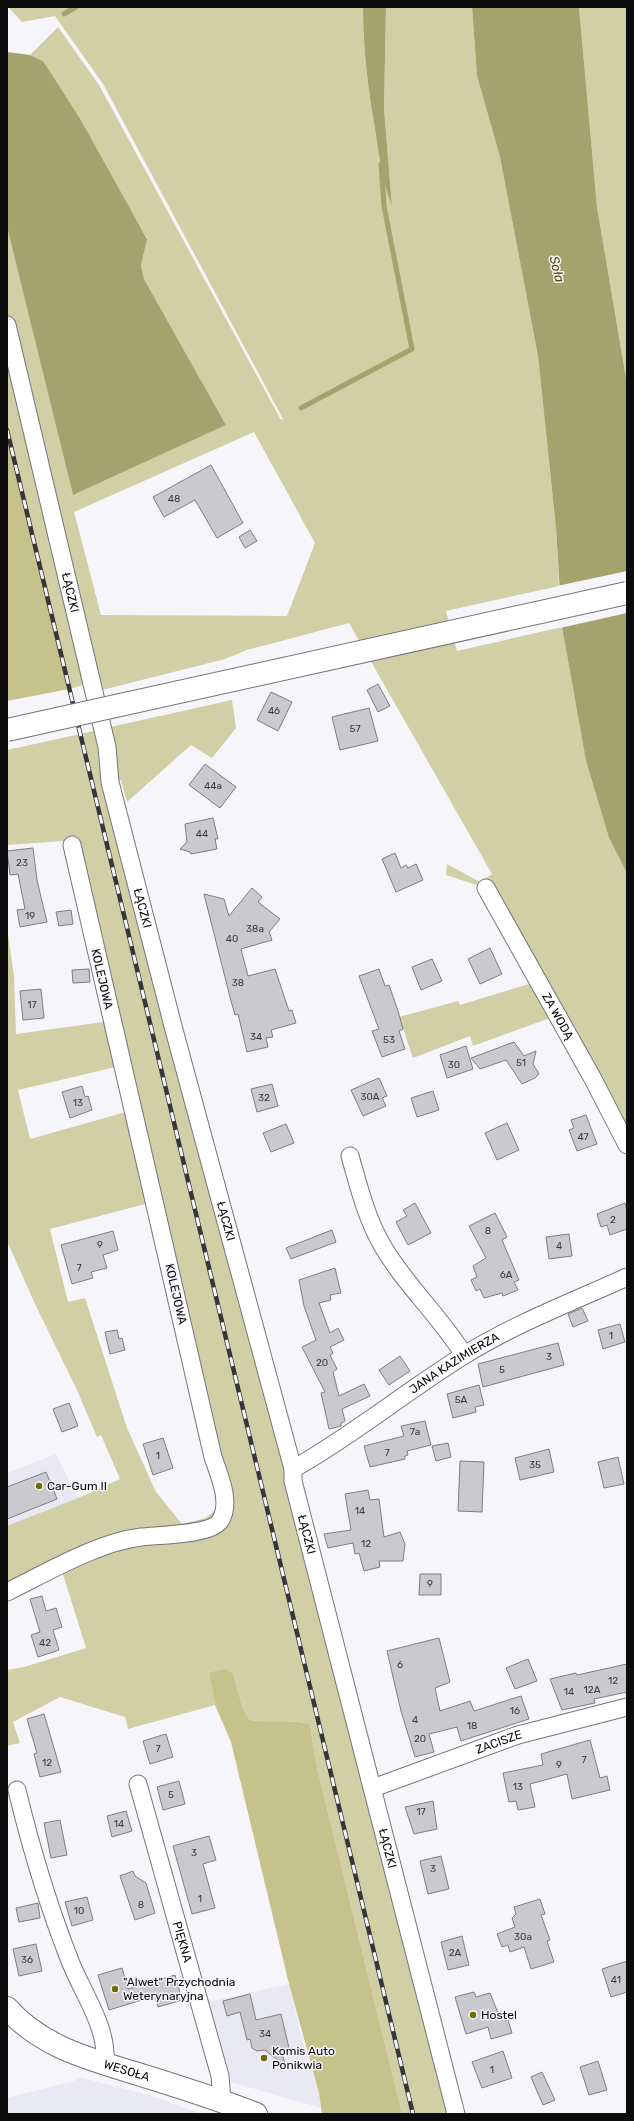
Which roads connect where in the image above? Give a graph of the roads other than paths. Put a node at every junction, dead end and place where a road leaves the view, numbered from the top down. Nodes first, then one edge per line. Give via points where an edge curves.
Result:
1 (7, 325) edge
2 (627, 593) edge
3 (7, 730) edge
4 (72, 845) dead end
5 (486, 888) dead end
6 (627, 1145) edge
7 (350, 1156) dead end
8 (627, 1277) edge
9 (464, 1355) junction
10 (293, 1469) junction
11 (7, 1592) edge
12 (627, 1707) edge
13 (138, 1784) dead end
14 (373, 1788) junction
15 (17, 1790) dead end
16 (7, 2008) edge
17 (105, 2064) junction
18 (222, 2101) junction
19 (256, 2114) edge
20 (456, 2114) edge

1 - 10 street, ŁĄCZKI via 107,747 110,782
2 - 3 main road, bridge
4 - 11 street, KOLEJOWA via 213,1457 221,1482 225,1510 220,1522 212,1527 117,1542
5 - 6 street, ZA WODĄ
7 - 9 street via 361,1196 383,1245
8 - 9 street, JANA KAZIMIERZA via 503,1333
9 - 10 street, JANA KAZIMIERZA via 320,1454
10 - 14 street, ŁĄCZKI via 293,1481
12 - 14 street, ZACISZE via 518,1735
13 - 18 street, PIĘKNA via 220,2076
14 - 20 street, ŁĄCZKI
15 - 17 street via 30,1848 46,1896 70,1962 103,2036
16 - 17 main road, WESOŁA via 25,2025 52,2044
17 - 18 main road, WESOŁA
18 - 19 main road, WESOŁA

